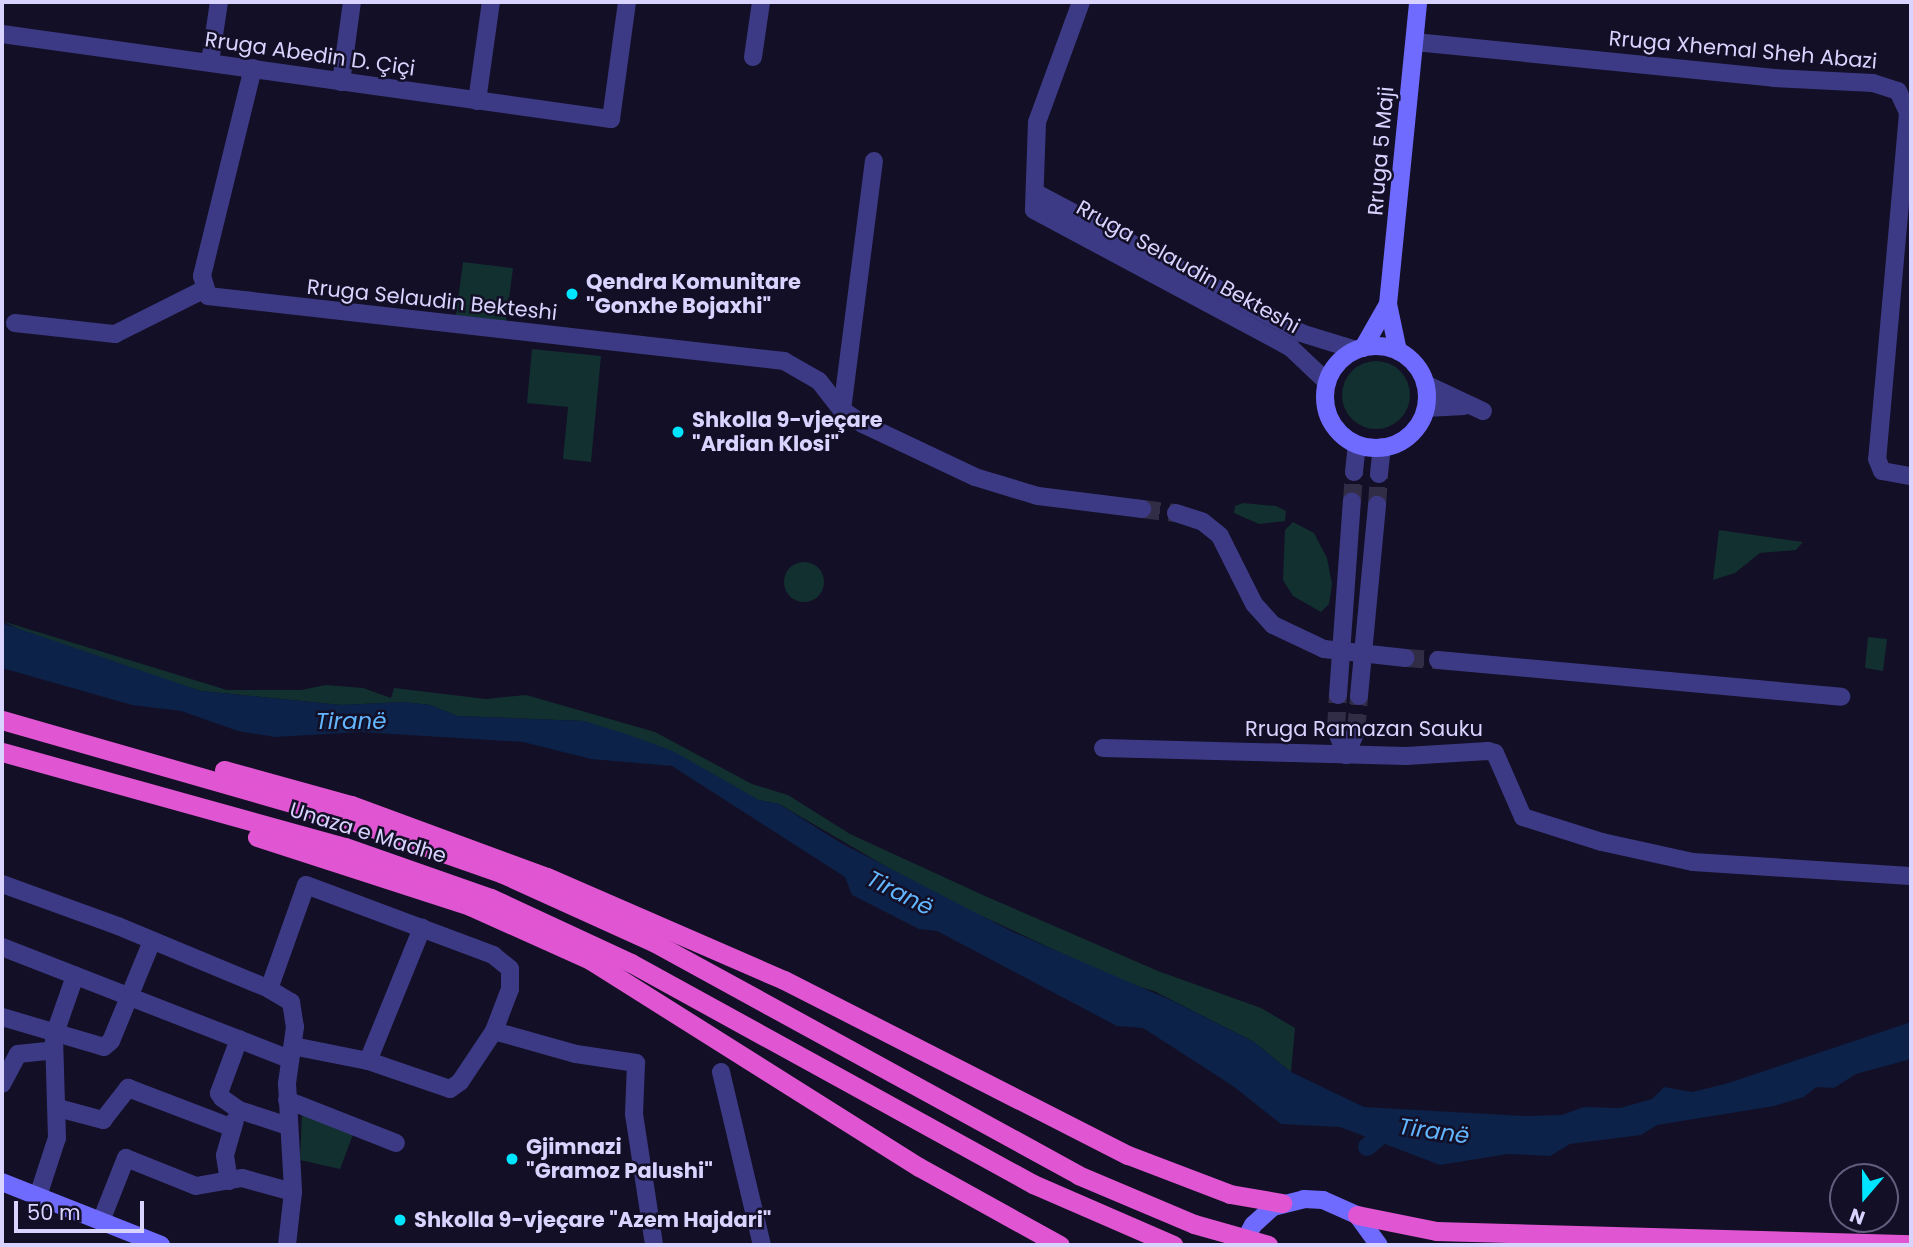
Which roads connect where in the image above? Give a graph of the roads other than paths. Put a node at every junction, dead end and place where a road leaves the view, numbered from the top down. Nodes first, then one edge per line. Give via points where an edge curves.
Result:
1 (219, 2) edge
2 (352, 2) edge
3 (491, 2) edge
4 (628, 2) edge
5 (761, 2) edge
6 (1081, 2) edge
7 (1418, 2) edge
8 (2, 34) edge
9 (1415, 42) junction
10 (753, 57) dead end
11 (210, 62) junction
12 (253, 68) junction
13 (341, 82) junction
14 (477, 101) junction
15 (874, 161) dead end
16 (1035, 201) junction
17 (203, 290) junction
18 (1388, 304) junction
19 (15, 323) dead end
20 (1359, 349) junction
21 (1398, 351) junction
22 (1327, 382) junction
23 (1425, 384) junction
24 (1465, 406) junction
25 (1426, 408) junction
26 (842, 410) junction
27 (1483, 411) dead end
28 (1357, 444) junction
29 (1382, 447) junction
30 (1354, 472) tunnel mouth
31 (1379, 474) tunnel mouth
32 (1911, 476) edge
33 (1352, 502) tunnel mouth
34 (1377, 505) tunnel mouth
35 (1142, 509) tunnel mouth
36 (1176, 513) tunnel mouth
37 (1341, 652) junction
38 (1362, 654) junction
39 (1406, 658) tunnel mouth
40 (1438, 660) tunnel mouth
41 (1338, 695) tunnel mouth
42 (1359, 696) tunnel mouth
43 (1841, 697) dead end
44 (2, 720) edge
45 (1336, 730) tunnel mouth
46 (1356, 732) tunnel mouth
47 (1103, 748) dead end
48 (2, 752) edge
49 (1346, 755) junction
50 (136, 757) junction
51 (135, 790) junction
52 (1911, 876) edge
53 (2, 884) edge
54 (422, 928) junction
55 (152, 941) junction
56 (2, 947) edge
57 (75, 976) junction
58 (269, 989) junction
59 (130, 996) junction
60 (2, 1017) edge
61 (494, 1031) junction
62 (239, 1039) junction
63 (54, 1043) junction
64 (291, 1053) junction
65 (368, 1061) junction
66 (721, 1072) dead end
67 (2, 1084) edge
68 (287, 1100) junction
69 (58, 1108) junction
70 (239, 1110) junction
71 (288, 1126) junction
72 (233, 1128) junction
73 (396, 1143) dead end
74 (229, 1181) junction
75 (2, 1182) edge
76 (293, 1192) junction
77 (38, 1196) junction
78 (1282, 1203) junction
79 (1357, 1215) junction
80 (101, 1221) junction
81 (1911, 1244) edge
82 (161, 1245) edge
83 (287, 1245) edge
84 (654, 1245) edge
85 (762, 1245) edge
86 (1060, 1245) edge
87 (1173, 1245) edge
88 (1242, 1245) edge
89 (1268, 1245) edge
90 (1380, 1245) edge

1 - 11 street
2 - 13 street
3 - 14 street
4 - 14 street, Rruga Abedin D. Çiçi via 611,119
5 - 10 street
6 - 16 street via 1037,122
7 - 9 main road, Rruga 5 Maji
8 - 11 street, Rruga Abedin D. Çiçi
9 - 18 main road, Rruga 5 Maji
9 - 32 street, Rruga Xhemal Sheh Abazi via 1774,78 1873,83 1898,91 1908,112 1878,466 1890,474
11 - 12 street, Rruga Abedin D. Çiçi
12 - 13 street, Rruga Abedin D. Çiçi
12 - 17 street via 202,276
13 - 14 street, Rruga Abedin D. Çiçi
15 - 26 street
16 - 20 street, Rruga Selaudin Bekteshi via 1301,332
16 - 22 street, Rruga Selaudin Bekteshi via 1291,348
17 - 19 street via 115,334
17 - 26 street, Rruga Selaudin Bekteshi via 218,300 784,361 819,381
18 - 20 main road, Rruga 5 Maji
18 - 21 main road, Rruga 5 Maji
20 - 21 main road
20 - 22 main road, Rruga 5 Maji via 1343,358
21 - 23 main road via 1414,363
22 - 28 main road via 1327,412 1344,436
23 - 24 street
23 - 25 main road
24 - 25 street
24 - 27 street
25 - 29 main road via 1410,435
26 - 35 street, Rruga Selaudin Bekteshi via 999,485 1071,501
28 - 29 main road
28 - 30 street
29 - 31 street
33 - 37 street
34 - 38 street
36 - 37 street via 1203,522 1220,536 1254,604 1273,625 1299,641
37 - 38 street
37 - 41 street
38 - 39 street
38 - 42 street
40 - 43 street
44 - 50 highway
45 - 49 street
46 - 49 street
47 - 49 street, Rruga Ramazan Sauku
48 - 51 highway, Unaza e Madhe
49 - 52 street, Rruga Ramazan Sauku via 1495,753 1517,810 1529,820 1677,860
50 - 78 highway via 227,770 297,789 485,852 741,960 1128,1155 1230,1194
50 - 89 highway, bridge via 428,845 569,902 655,943 1078,1175 1194,1224
51 - 86 highway via 203,819 470,906 590,960 919,1167
51 - 87 highway, Unaza e Madhe via 413,869 561,929 1033,1184
53 - 55 street
54 - 58 street via 306,885
54 - 61 street via 507,964 512,981
54 - 65 street
55 - 58 street
55 - 59 street
56 - 57 street
57 - 59 street
57 - 63 street
58 - 64 street via 291,1002
59 - 62 street
59 - 63 street via 111,1041 104,1047 69,1034
60 - 63 street
61 - 65 street via 460,1082 450,1089
61 - 84 street via 576,1054 636,1063 634,1114
62 - 64 street
62 - 70 street via 219,1093
63 - 67 street via 18,1055
63 - 69 street
64 - 65 street
64 - 68 street
66 - 85 street
68 - 71 street
68 - 73 street
69 - 72 street via 103,1120 128,1088
69 - 77 street via 57,1138
70 - 71 street
70 - 72 street
71 - 76 street
72 - 74 street via 224,1162
74 - 76 street via 242,1178
74 - 80 street via 196,1186 126,1158
75 - 77 main road
76 - 83 street
77 - 80 main road
78 - 79 main road via 1323,1200
78 - 88 main road via 1254,1225
79 - 81 highway via 1436,1231
79 - 90 main road
80 - 82 main road

